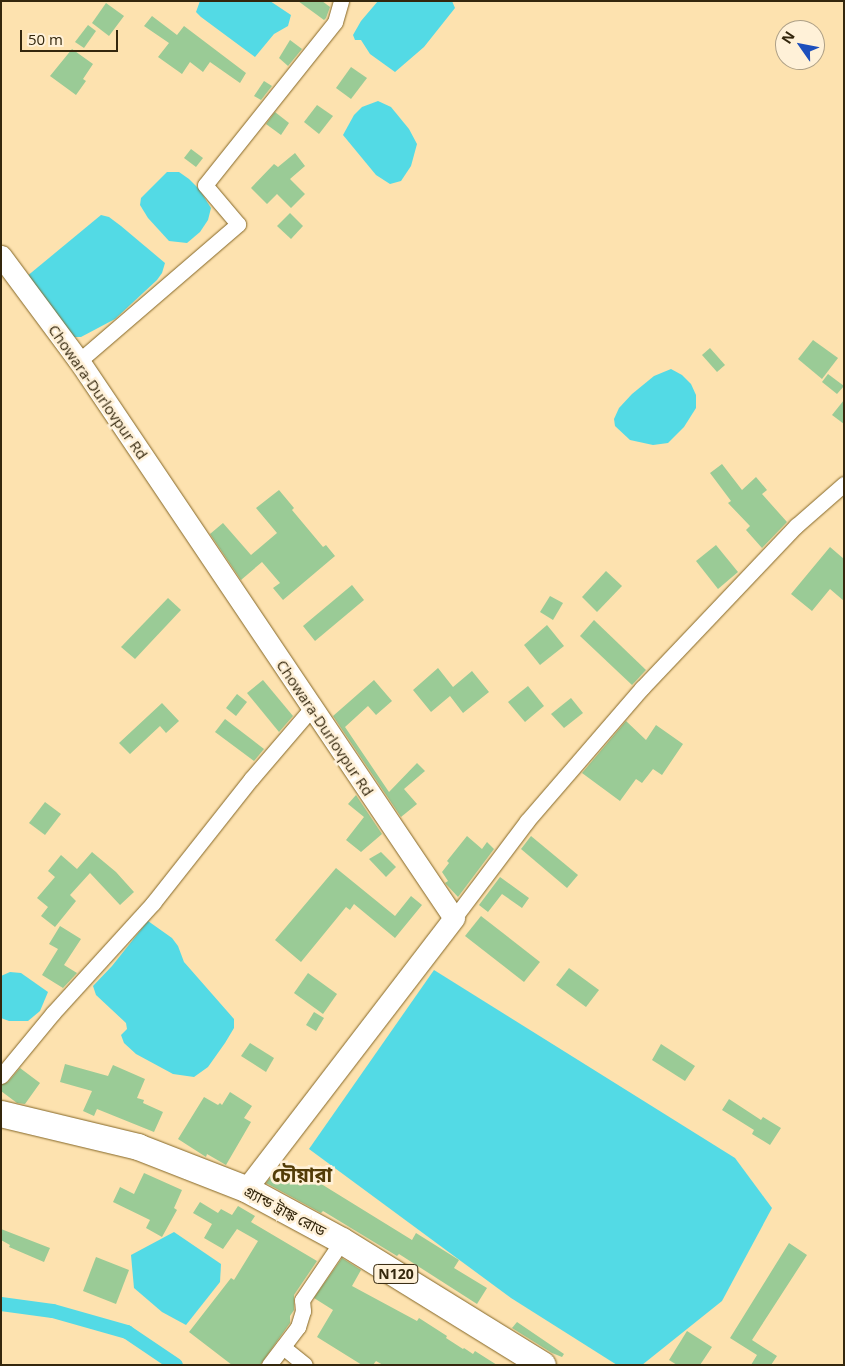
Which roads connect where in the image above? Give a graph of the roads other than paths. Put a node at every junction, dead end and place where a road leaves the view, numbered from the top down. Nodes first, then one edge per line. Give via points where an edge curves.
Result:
1 (341, 1) edge
2 (1, 256) edge
3 (79, 361) junction
4 (844, 484) edge
5 (311, 709) junction
6 (454, 918) junction
7 (1, 1076) edge
8 (1, 1114) edge
9 (246, 1189) junction
10 (342, 1241) junction
11 (283, 1346) junction
12 (269, 1365) edge
13 (305, 1365) edge
14 (543, 1365) edge

1 - 3 street via 335,22 205,185 238,224
2 - 3 street, Chowara-Durlovpur Rd
3 - 5 street, Chowara-Durlovpur Rd
4 - 6 street via 796,526 642,688 527,821
5 - 6 street, Chowara-Durlovpur Rd
5 - 7 street via 153,903 53,1013
6 - 9 street
8 - 9 highway, গ্র্যান্ড ট্রাঙ্ক রোড / N120 via 138,1147
9 - 10 highway, গ্র্যান্ড ট্রাঙ্ক রোড / N120
10 - 11 street via 302,1300 303,1311 298,1327
10 - 14 highway, গ্র্যান্ড ট্রাঙ্ক রোড / N120
11 - 12 street
11 - 13 street

